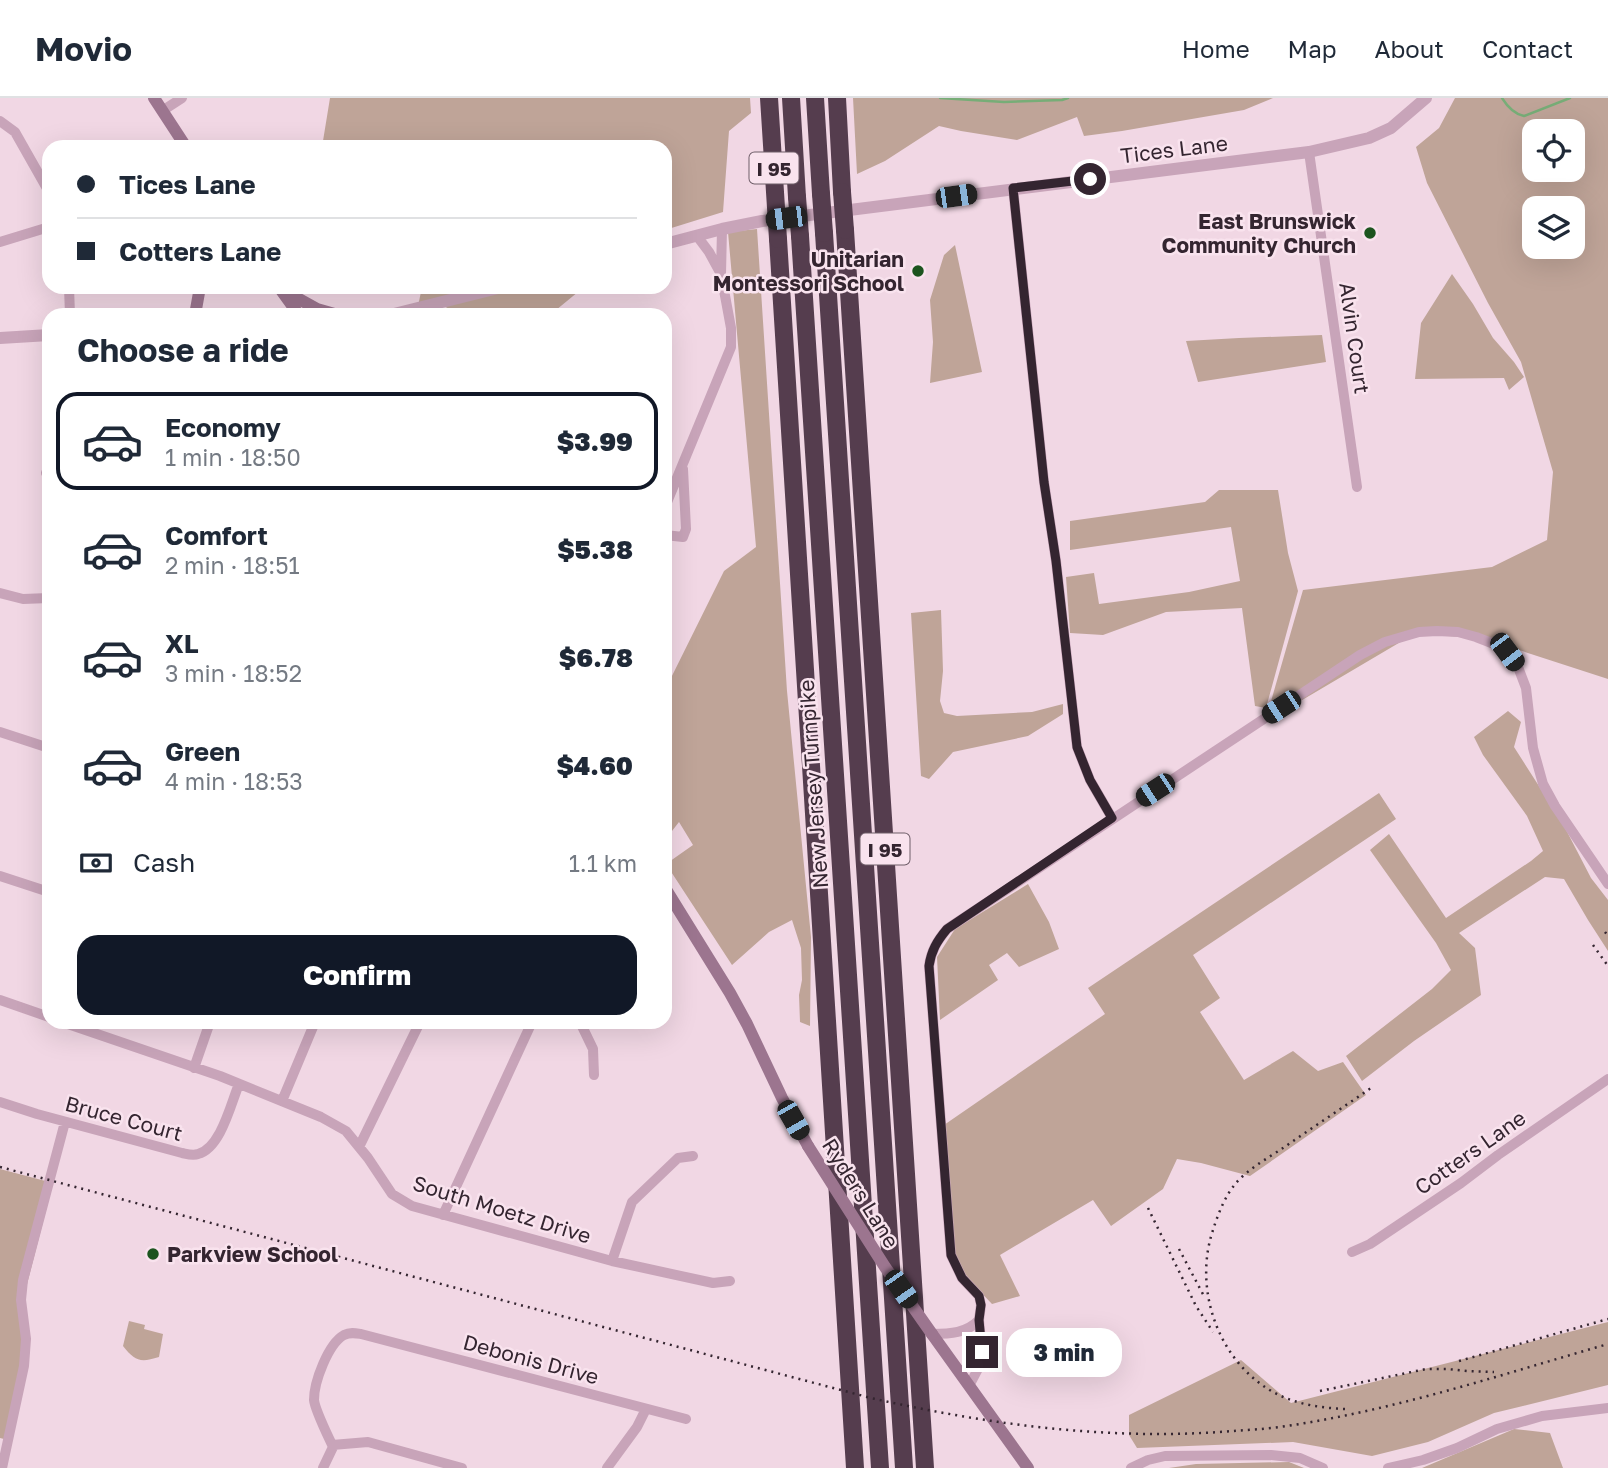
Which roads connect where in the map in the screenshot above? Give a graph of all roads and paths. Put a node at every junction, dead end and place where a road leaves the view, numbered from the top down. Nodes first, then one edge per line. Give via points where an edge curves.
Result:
1 (154, 98) edge
2 (182, 98) edge
3 (769, 98) edge
4 (791, 98) edge
5 (815, 98) edge
6 (837, 98) edge
7 (1426, 98) edge
8 (162, 111) junction
9 (0, 121) edge
10 (181, 140) edge
11 (1309, 152) junction
12 (42, 180) edge
13 (1013, 188) junction
14 (42, 228) edge
15 (722, 229) junction
16 (697, 236) junction
17 (0, 242) edge
18 (672, 242) edge
19 (721, 274) junction
20 (291, 294) edge
21 (474, 294) edge
22 (315, 308) edge
23 (418, 308) edge
24 (42, 335) edge
25 (0, 338) edge
26 (682, 467) junction
27 (1357, 487) dead end
28 (672, 491) edge
29 (672, 536) edge
30 (0, 593) edge
31 (42, 598) edge
32 (0, 732) edge
33 (42, 746) edge
34 (1112, 818) junction
35 (0, 876) edge
36 (1608, 884) edge
37 (42, 890) edge
38 (672, 899) edge
39 (0, 1000) edge
40 (42, 1015) edge
41 (82, 1029) edge
42 (208, 1029) edge
43 (312, 1029) edge
44 (417, 1029) edge
45 (529, 1029) edge
46 (583, 1029) edge
47 (194, 1068) junction
48 (594, 1075) dead end
49 (1608, 1079) edge
50 (239, 1084) junction
51 (282, 1101) junction
52 (0, 1102) edge
53 (65, 1122) junction
54 (359, 1147) junction
55 (693, 1156) dead end
56 (443, 1215) junction
57 (1352, 1252) dead end
58 (612, 1261) junction
59 (730, 1280) dead end
60 (979, 1320) junction
61 (932, 1334) junction
62 (969, 1386) junction
63 (1608, 1408) edge
64 (646, 1409) junction
65 (686, 1419) dead end
66 (332, 1445) junction
67 (1395, 1467) edge
68 (2, 1468) edge
69 (323, 1468) edge
70 (459, 1468) edge
71 (607, 1468) edge
72 (855, 1468) edge
73 (880, 1468) edge
74 (904, 1468) edge
75 (925, 1468) edge
76 (1028, 1468) edge
77 (1131, 1468) edge
78 (1323, 1468) edge

1 - 8 main road
2 - 8 street
3 - 72 highway, New Jersey Turnpike / I 95, bridge
4 - 73 highway, New Jersey Turnpike / I 95, bridge
5 - 74 highway, I 95, bridge
6 - 75 highway, I 95, bridge
7 - 11 street, Tices Lane via 1391,128
8 - 10 main road
9 - 12 street via 15,132
11 - 13 street, Tices Lane
11 - 27 street, Alvin Court
13 - 15 street, Tices Lane
13 - 34 street via 1077,747
14 - 17 street
15 - 16 street, Tices Lane
15 - 19 street
16 - 18 street, Tices Lane
16 - 19 street
19 - 26 street via 731,347
20 - 22 main road
21 - 23 street
24 - 25 street
26 - 28 street
26 - 29 street via 686,529 683,537
30 - 31 street
32 - 33 street
34 - 36 street via 1360,655 1419,632 1458,632 1494,643 1518,667 1526,688 1542,784
34 - 60 street via 947,929 931,953 951,1255 962,1278 979,1296
35 - 37 street
38 - 61 main road, Ryders Lane, bridge via 730,993 808,1146
39 - 40 street
41 - 47 street, South Moetz Drive
42 - 47 street
43 - 51 street
44 - 54 street
45 - 56 street
46 - 48 street via 593,1049
47 - 50 street, South Moetz Drive
49 - 57 street, Cotters Lane via 1461,1183
50 - 51 street, South Moetz Drive
50 - 53 street, Bruce Court via 217,1140 197,1155
51 - 54 street, South Moetz Drive via 346,1131
52 - 53 street, Bruce Court
53 - 68 street via 23,1280 24,1366
54 - 56 street, South Moetz Drive via 393,1194 412,1206
55 - 58 street via 678,1158 632,1202
56 - 58 street, South Moetz Drive
58 - 59 street, South Moetz Drive via 713,1283
60 - 61 street via 973,1327 951,1334
60 - 62 street via 982,1352
61 - 62 main road, Ryders Lane
62 - 76 main road, Ryders Lane
63 - 67 street via 1542,1416
64 - 65 street, Debonis Drive
64 - 66 street, Debonis Drive via 350,1333 336,1342 320,1372 314,1402
64 - 71 street
66 - 69 street
66 - 70 street via 368,1442
77 - 78 street via 1165,1456 1271,1455 1300,1458

